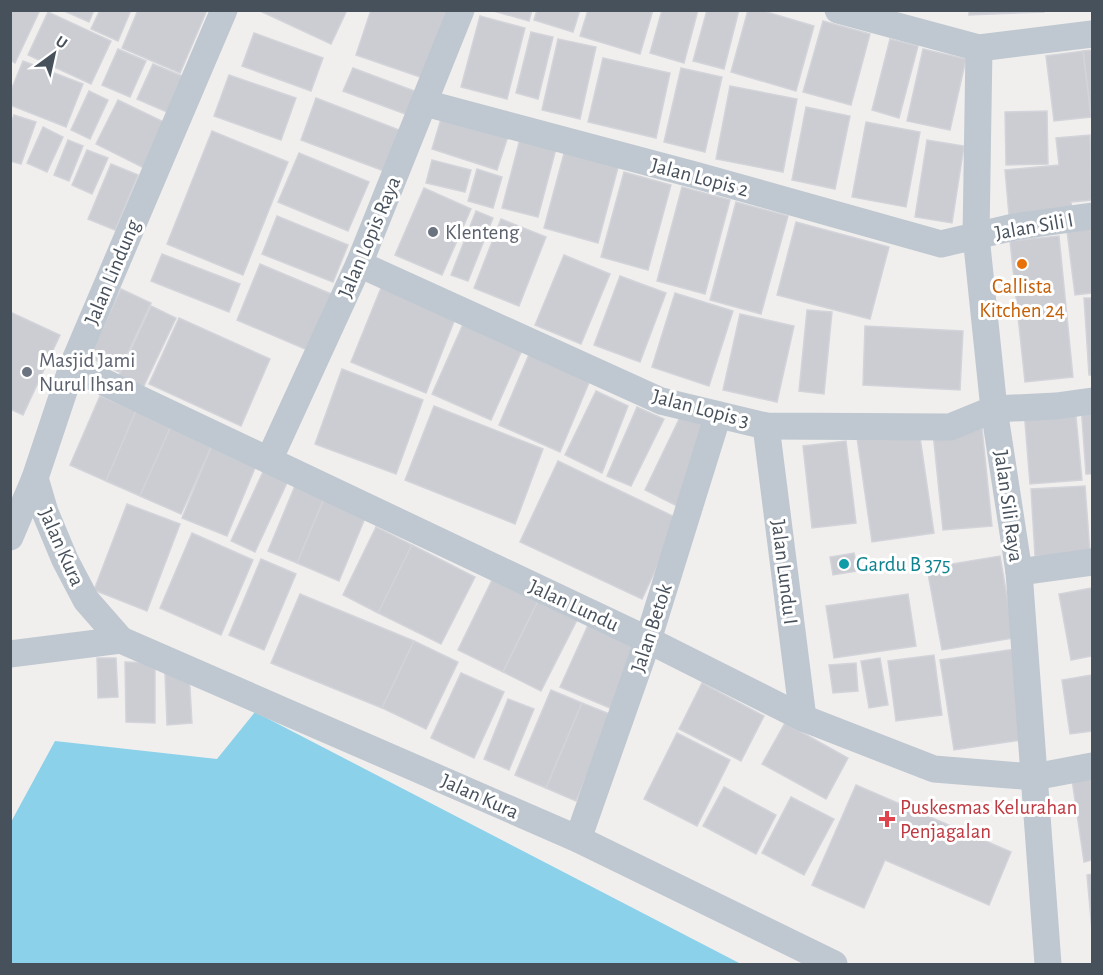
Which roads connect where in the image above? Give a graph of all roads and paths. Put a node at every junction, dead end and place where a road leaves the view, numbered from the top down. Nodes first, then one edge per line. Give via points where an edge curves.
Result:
1 (224, 10) edge
2 (461, 10) edge
3 (837, 10) edge
4 (1092, 34) edge
5 (979, 48) junction
6 (425, 103) junction
7 (1092, 216) edge
8 (976, 236) junction
9 (359, 264) junction
10 (72, 367) junction
11 (1092, 401) edge
12 (994, 409) junction
13 (718, 415) junction
14 (766, 426) junction
15 (269, 460) junction
16 (35, 478) junction
17 (10, 537) edge
18 (1092, 562) edge
19 (1019, 572) junction
20 (121, 640) junction
21 (648, 640) junction
22 (10, 654) edge
23 (803, 718) junction
24 (1092, 766) edge
25 (1034, 777) junction
26 (578, 839) junction
27 (834, 964) edge
28 (1048, 964) edge

1 - 10 street, Jalan Lindung
2 - 6 street, Jalan Lopis Raya
3 - 5 street
4 - 5 street
5 - 8 street, Jalan Sili Raya
6 - 8 street, Jalan Lopis 2 via 941,244
6 - 9 street, Jalan Lopis Raya
7 - 8 street, Jalan Sili I
8 - 12 street, Jalan Sili Raya
9 - 13 street, Jalan Lopis 3 via 661,401
9 - 15 street, Jalan Lopis Raya
10 - 15 street, Jalan Lundu
10 - 16 street, Jalan Lindung
11 - 12 street, Jalan Lopis 3
12 - 14 street, Jalan Lopis 3 via 950,427
12 - 19 street, Jalan Sili Raya
13 - 14 street, Jalan Lopis 3
13 - 21 street, Jalan Betok
14 - 23 street, Jalan Lundu I
15 - 21 street, Jalan Lundu
16 - 17 street, Jalan Lindung
16 - 20 street, Jalan Kura via 49,522 86,600
18 - 19 street
19 - 25 street, Jalan Sili Raya
20 - 22 street
20 - 26 street, Jalan Kura
21 - 23 street, Jalan Lundu
21 - 26 street, Jalan Betok
23 - 25 street, Jalan Lundu via 934,769
24 - 25 street, Jalan Lundu
25 - 28 street, Jalan Sili Raya
26 - 27 street, Jalan Kura

